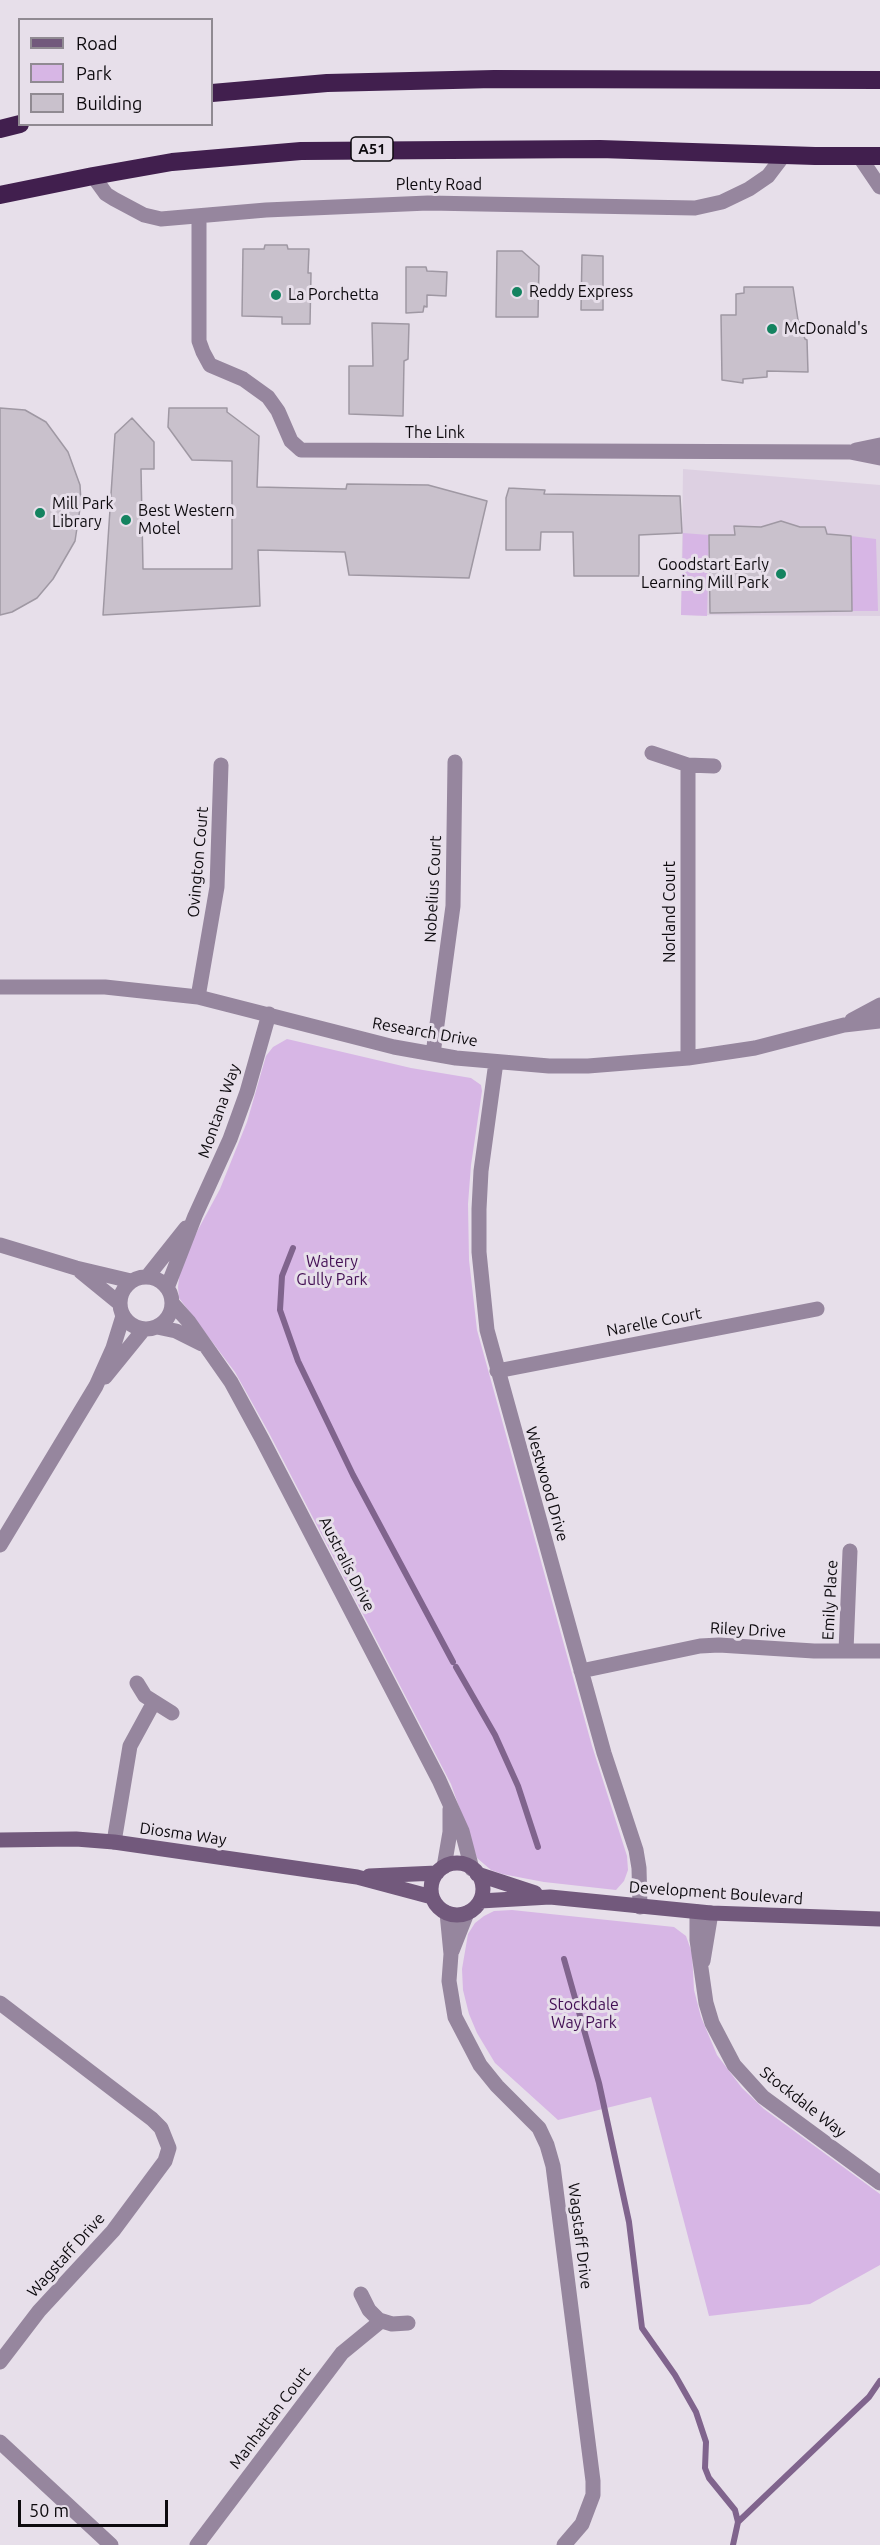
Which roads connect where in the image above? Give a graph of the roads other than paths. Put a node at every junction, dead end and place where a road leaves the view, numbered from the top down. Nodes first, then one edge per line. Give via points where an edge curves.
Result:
1 (880, 80) edge
2 (213, 93) edge
3 (18, 124) edge
4 (0, 129) edge
5 (784, 155) junction
6 (859, 156) junction
7 (880, 156) edge
8 (93, 176) junction
9 (880, 187) edge
10 (0, 195) edge
11 (200, 216) junction
12 (880, 445) edge
13 (850, 452) junction
14 (880, 458) edge
15 (652, 753) dead end
16 (455, 762) dead end
17 (221, 765) dead end
18 (688, 765) junction
19 (714, 766) dead end
20 (0, 987) edge
21 (198, 997) junction
22 (880, 1005) edge
23 (269, 1014) junction
24 (880, 1021) edge
25 (844, 1025) junction
26 (433, 1054) junction
27 (688, 1058) junction
28 (496, 1062) junction
29 (195, 1216) junction
30 (0, 1245) edge
31 (76, 1268) junction
32 (147, 1277) junction
33 (131, 1281) junction
34 (170, 1296) junction
35 (121, 1309) junction
36 (817, 1309) dead end
37 (151, 1328) junction
38 (205, 1345) junction
39 (497, 1371) junction
40 (96, 1386) junction
41 (0, 1545) edge
42 (850, 1551) dead end
43 (846, 1651) junction
44 (880, 1651) edge
45 (581, 1671) junction
46 (137, 1683) dead end
47 (154, 1702) junction
48 (172, 1713) dead end
49 (449, 1803) junction
50 (1, 1840) edge
51 (114, 1842) junction
52 (440, 1870) junction
53 (475, 1871) junction
54 (357, 1877) junction
55 (432, 1897) junction
56 (550, 1897) junction
57 (480, 1901) junction
58 (640, 1907) junction
59 (447, 1913) junction
60 (467, 1913) junction
61 (704, 1913) junction
62 (880, 1919) edge
63 (451, 1954) junction
64 (0, 2002) edge
65 (880, 2183) edge
66 (361, 2294) dead end
67 (381, 2320) junction
68 (408, 2323) dead end
69 (0, 2362) edge
70 (0, 2442) edge
71 (111, 2545) edge
72 (197, 2545) edge
73 (564, 2545) edge

1 - 2 highway via 327,83
3 - 4 highway
5 - 6 highway, A51
5 - 8 highway, A51 via 600,149 301,151 172,162
5 - 11 street, Plenty Road via 768,176 749,189 722,202 694,208 428,203
6 - 7 highway, A51
6 - 9 street
8 - 10 highway, A51
8 - 11 street, Plenty Road via 106,194 144,214 161,219
11 - 13 street, The Link via 199,340 203,352 210,365 243,379 268,397 291,441 301,450
12 - 13 street, The Link
13 - 14 street, The Link
15 - 18 street
16 - 26 street, Nobelius Court via 453,906
17 - 21 street, Ovington Court via 217,886
18 - 19 street
18 - 27 street, Norland Court
20 - 21 street, Research Drive via 105,987
21 - 23 street, Research Drive
22 - 25 street, Research Drive
23 - 26 street, Research Drive
23 - 29 street, Montana Way via 237,1120
24 - 25 street, Research Drive
25 - 27 street, Research Drive via 755,1048
26 - 28 street, Research Drive
27 - 28 street, Research Drive via 588,1066
28 - 39 street, Westwood Drive via 479,1209 482,1292
29 - 32 street, Montana Way
29 - 34 street, Montana Way
30 - 31 street
31 - 33 street
31 - 35 street
32 - 33 street
32 - 34 street via 158,1280
33 - 35 street via 122,1291
34 - 37 street via 168,1317
34 - 38 street, Australis Drive
35 - 37 street via 132,1326
35 - 40 street via 113,1348
36 - 39 street, Narelle Court
37 - 38 street via 176,1332
37 - 40 street
38 - 49 street, Australis Drive via 231,1382 262,1439
39 - 45 street, Westwood Drive
40 - 41 street
42 - 43 street, Emily Place
43 - 44 street, Riley Drive
43 - 45 street, Riley Drive via 700,1646
45 - 58 street, Westwood Drive via 636,1850
46 - 47 street
47 - 48 street
47 - 51 street via 130,1746
49 - 52 street, Australis Drive via 450,1832
49 - 53 street, Australis Drive
50 - 51 street, Diosma Way
51 - 54 street, Diosma Way
52 - 53 street via 460,1864
52 - 54 street, Diosma Way
52 - 55 street via 431,1886
53 - 56 street, Development Boulevard
53 - 57 street via 482,1887
54 - 55 street, Diosma Way
55 - 59 street
56 - 57 street, Development Boulevard
56 - 58 street, Development Boulevard
57 - 60 street
58 - 61 street, Development Boulevard
59 - 60 street
59 - 63 street, Wagstaff Drive
60 - 63 street, Wagstaff Drive
61 - 62 street, Development Boulevard
61 - 65 street, Stockdale Way via 697,1940 702,1982 712,2023 734,2064 748,2083 783,2113
63 - 73 street, Wagstaff Drive via 450,1995 465,2039 497,2086 539,2128 552,2166 593,2481 587,2515
64 - 69 street, Wagstaff Drive via 152,2119 169,2148 165,2161 118,2224
66 - 67 street via 369,2310
67 - 68 street
67 - 72 street, Manhattan Court via 338,2358
70 - 71 street

